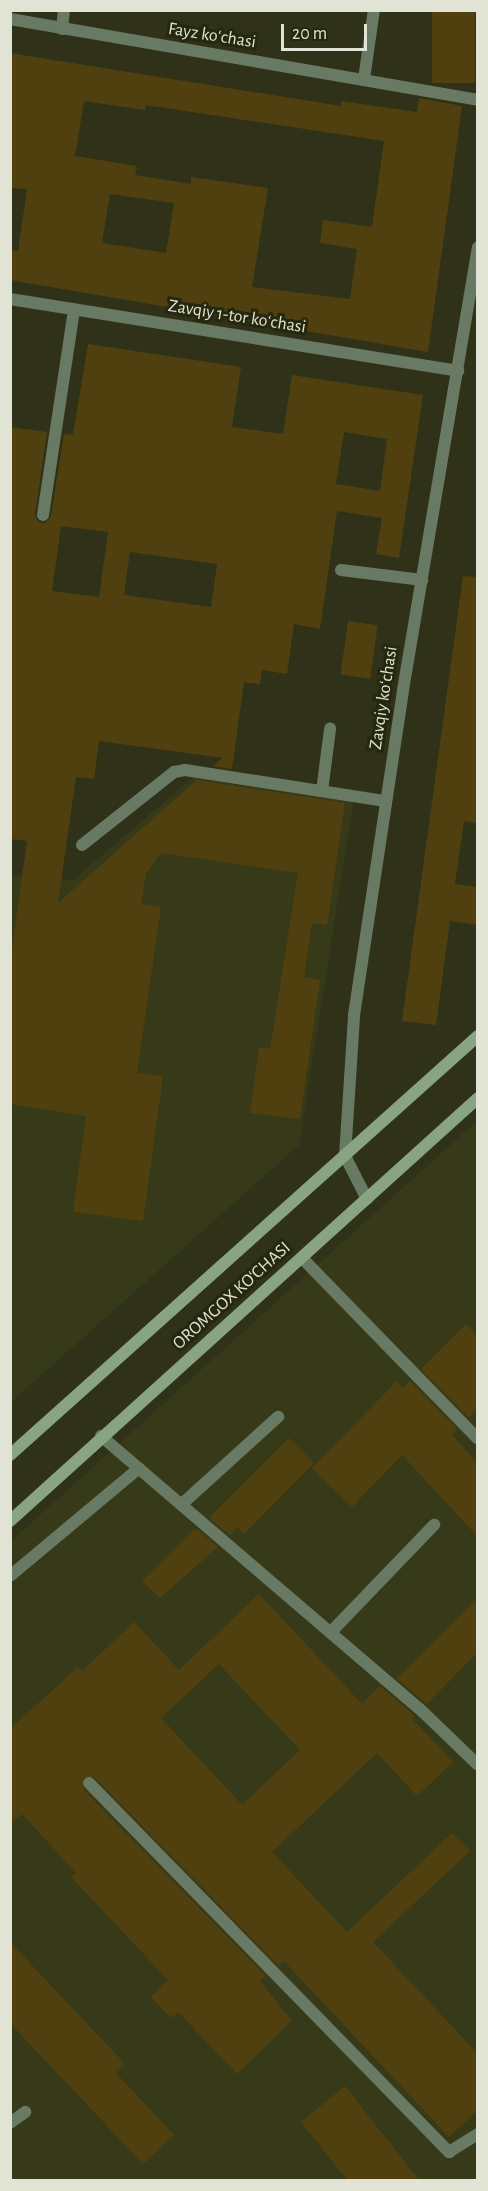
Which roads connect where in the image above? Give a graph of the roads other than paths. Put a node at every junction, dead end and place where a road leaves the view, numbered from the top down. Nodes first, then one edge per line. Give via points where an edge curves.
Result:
1 (64, 10) edge
2 (374, 10) edge
3 (10, 19) edge
4 (62, 29) junction
5 (364, 79) junction
6 (477, 100) edge
7 (477, 247) edge
8 (10, 299) edge
9 (74, 309) junction
10 (458, 371) junction
11 (43, 515) dead end
12 (342, 570) dead end
13 (422, 580) junction
14 (330, 729) dead end
15 (322, 791) junction
16 (386, 801) junction
17 (82, 845) dead end
18 (477, 1036) edge
19 (477, 1098) edge
20 (345, 1156) junction
21 (367, 1199) junction
22 (302, 1258) junction
23 (278, 1417) dead end
24 (101, 1436) junction
25 (477, 1439) edge
26 (10, 1455) edge
27 (139, 1468) junction
28 (182, 1504) junction
29 (10, 1521) edge
30 (434, 1525) dead end
31 (10, 1576) edge
32 (331, 1632) junction
33 (477, 1765) edge
34 (89, 1783) dead end
35 (25, 2112) dead end
36 (10, 2123) edge
37 (477, 2134) edge

1 - 4 street
2 - 5 street
3 - 4 street, Fayz koʻchasi
4 - 5 street, Fayz koʻchasi
5 - 6 street, Fayz koʻchasi
7 - 10 street, Zavqiy koʻchasi
8 - 9 street, Zavqiy 1-tor koʻchasi
9 - 10 street, Zavqiy 1-tor koʻchasi
9 - 11 street
10 - 13 street, Zavqiy koʻchasi
12 - 13 street
13 - 16 street, Zavqiy koʻchasi
14 - 15 street
15 - 16 street
15 - 17 street via 196,771 174,772
16 - 20 street, Zavqiy koʻchasi via 354,1015
18 - 20 main road, OROMGOX KO‘CHASI
19 - 21 main road, OROMGOX KO‘CHASI
20 - 21 street
20 - 26 main road, OROMGOX KO‘CHASI
21 - 22 main road, OROMGOX KO‘CHASI
22 - 24 main road, OROMGOX KO‘CHASI
22 - 25 street
23 - 28 street
24 - 27 street
24 - 29 main road, OROMGOX KO‘CHASI
27 - 28 street
27 - 31 street
28 - 32 street
30 - 32 street
32 - 33 street
34 - 37 street via 449,2152
35 - 36 street

